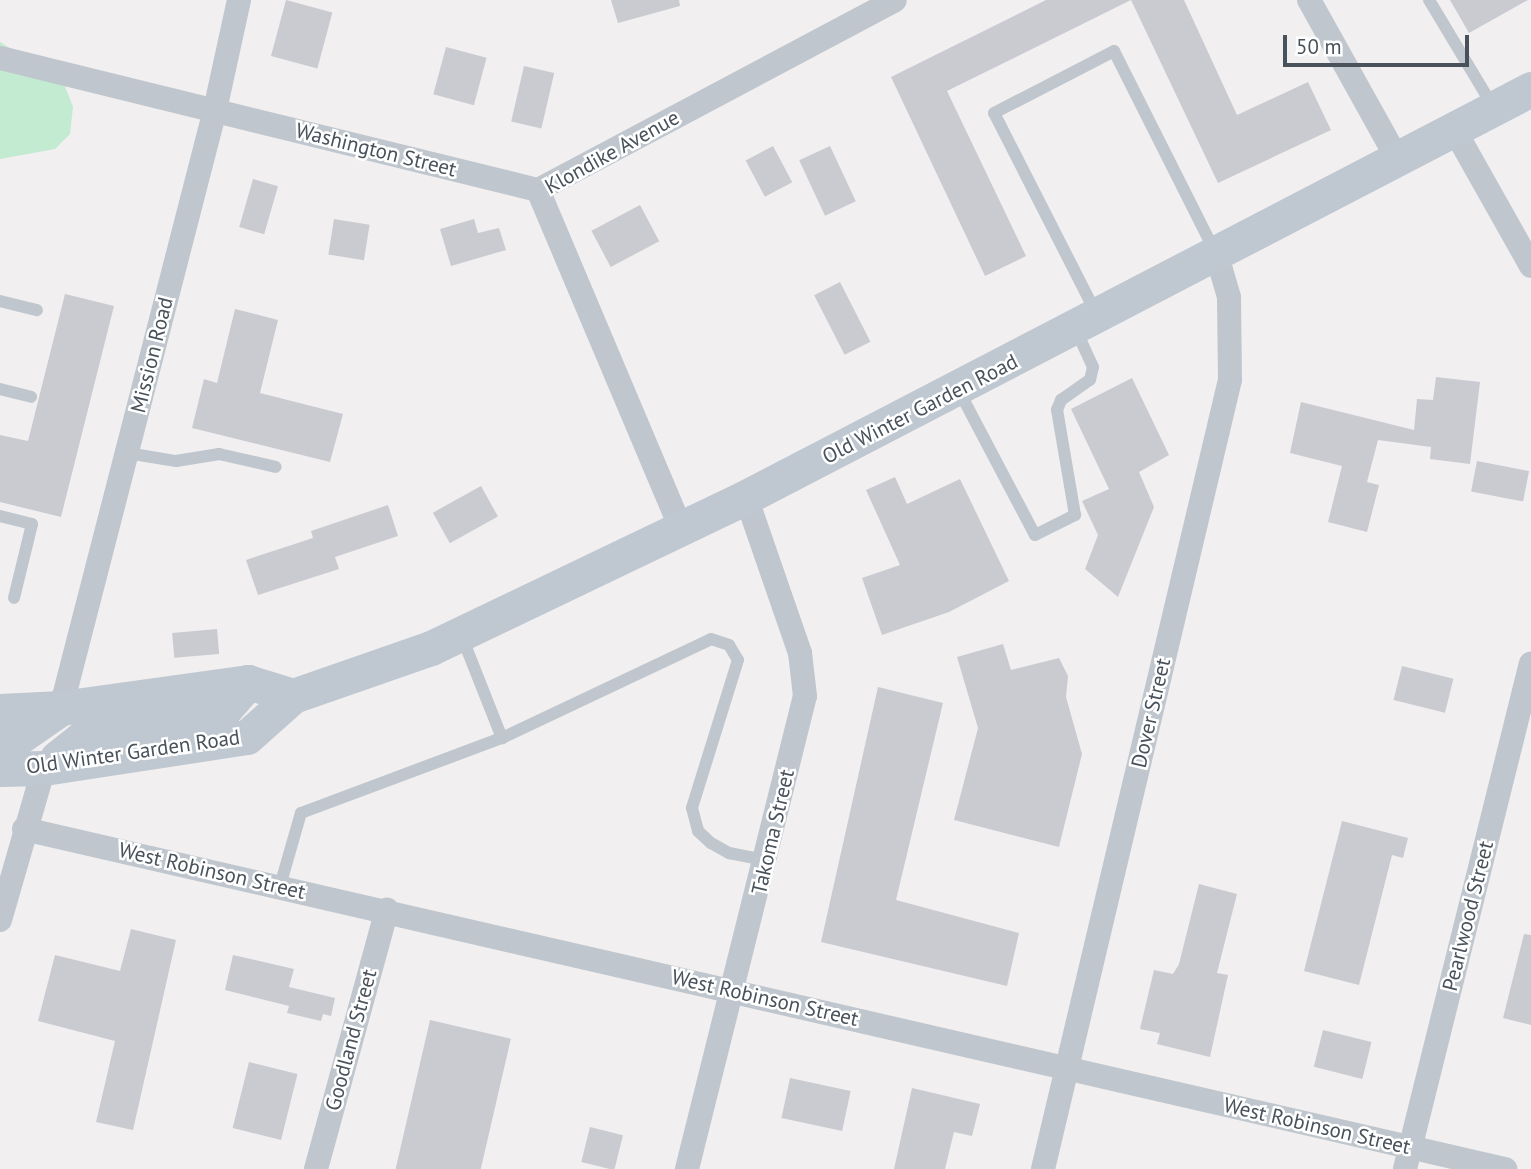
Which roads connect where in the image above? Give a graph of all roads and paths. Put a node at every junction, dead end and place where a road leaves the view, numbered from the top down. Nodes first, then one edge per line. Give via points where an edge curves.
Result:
1 (239, 0) edge
2 (895, 0) edge
3 (1309, 0) edge
4 (1429, 0) edge
5 (0, 58) edge
6 (1531, 89) edge
7 (1494, 108) junction
8 (215, 110) junction
9 (1455, 131) junction
10 (1398, 160) junction
11 (538, 190) junction
12 (1217, 256) junction
13 (1531, 266) edge
14 (0, 301) edge
15 (37, 310) dead end
16 (1087, 323) junction
17 (958, 388) junction
18 (0, 390) edge
19 (31, 397) dead end
20 (127, 453) junction
21 (276, 467) dead end
22 (746, 497) junction
23 (0, 516) edge
24 (681, 528) junction
25 (14, 598) dead end
26 (460, 634) junction
27 (1531, 663) edge
28 (248, 682) junction
29 (293, 696) junction
30 (61, 708) junction
31 (0, 710) edge
32 (0, 738) edge
33 (502, 738) junction
34 (44, 768) junction
35 (0, 769) edge
36 (24, 829) junction
37 (766, 860) junction
38 (280, 886) junction
39 (387, 911) junction
40 (0, 920) edge
41 (735, 991) junction
42 (1068, 1068) junction
43 (1408, 1158) edge
44 (316, 1169) edge
45 (687, 1169) edge
46 (1043, 1169) edge
47 (1505, 1169) edge

1 - 8 street, Mission Road
2 - 11 street, Klondike Avenue
3 - 10 street
4 - 7 lane
5 - 8 street, Washington Street
6 - 7 main road, Old Winter Garden Road
7 - 9 main road, Old Winter Garden Road
8 - 11 street, Washington Street
8 - 20 street, Mission Road
9 - 10 main road, Old Winter Garden Road
9 - 13 street
10 - 12 main road, Old Winter Garden Road
11 - 24 street, Klondike Avenue
12 - 16 main road, Old Winter Garden Road
12 - 16 lane via 1114,51 1102,57 994,113
12 - 42 street, Dover Street via 1229,297 1230,380
14 - 15 lane
16 - 17 main road, Old Winter Garden Road
16 - 17 lane via 1093,366 1090,380 1061,400 1057,410 1075,514 1065,520 1035,535
17 - 22 main road, Old Winter Garden Road
18 - 19 lane
20 - 21 lane via 176,461 219,454
20 - 30 street, Mission Road
22 - 24 main road, Old Winter Garden Road
22 - 37 street, Takoma Street via 800,653 805,696
23 - 25 lane via 32,524
24 - 26 main road, Old Winter Garden Road
26 - 29 main road, Old Winter Garden Road
26 - 33 lane
27 - 43 street, Pearlwood Street
28 - 29 main road
28 - 30 main road
28 - 34 main road via 224,710 81,739
29 - 34 main road, Old Winter Garden Road via 247,737
30 - 31 main road
30 - 32 main road via 19,737
33 - 37 lane via 711,639 729,645 738,660 692,808 698,831 711,843 729,853
33 - 38 lane via 301,814
34 - 35 main road, Old Winter Garden Road
34 - 36 street
36 - 38 street, West Robinson Street
36 - 40 street
37 - 41 street, Takoma Street
38 - 39 street, West Robinson Street
39 - 41 street, West Robinson Street
39 - 44 street, Goodland Street
41 - 42 street, West Robinson Street
41 - 45 street, Takoma Street
42 - 43 street, West Robinson Street
42 - 46 street, Dover Street
43 - 47 street, West Robinson Street

